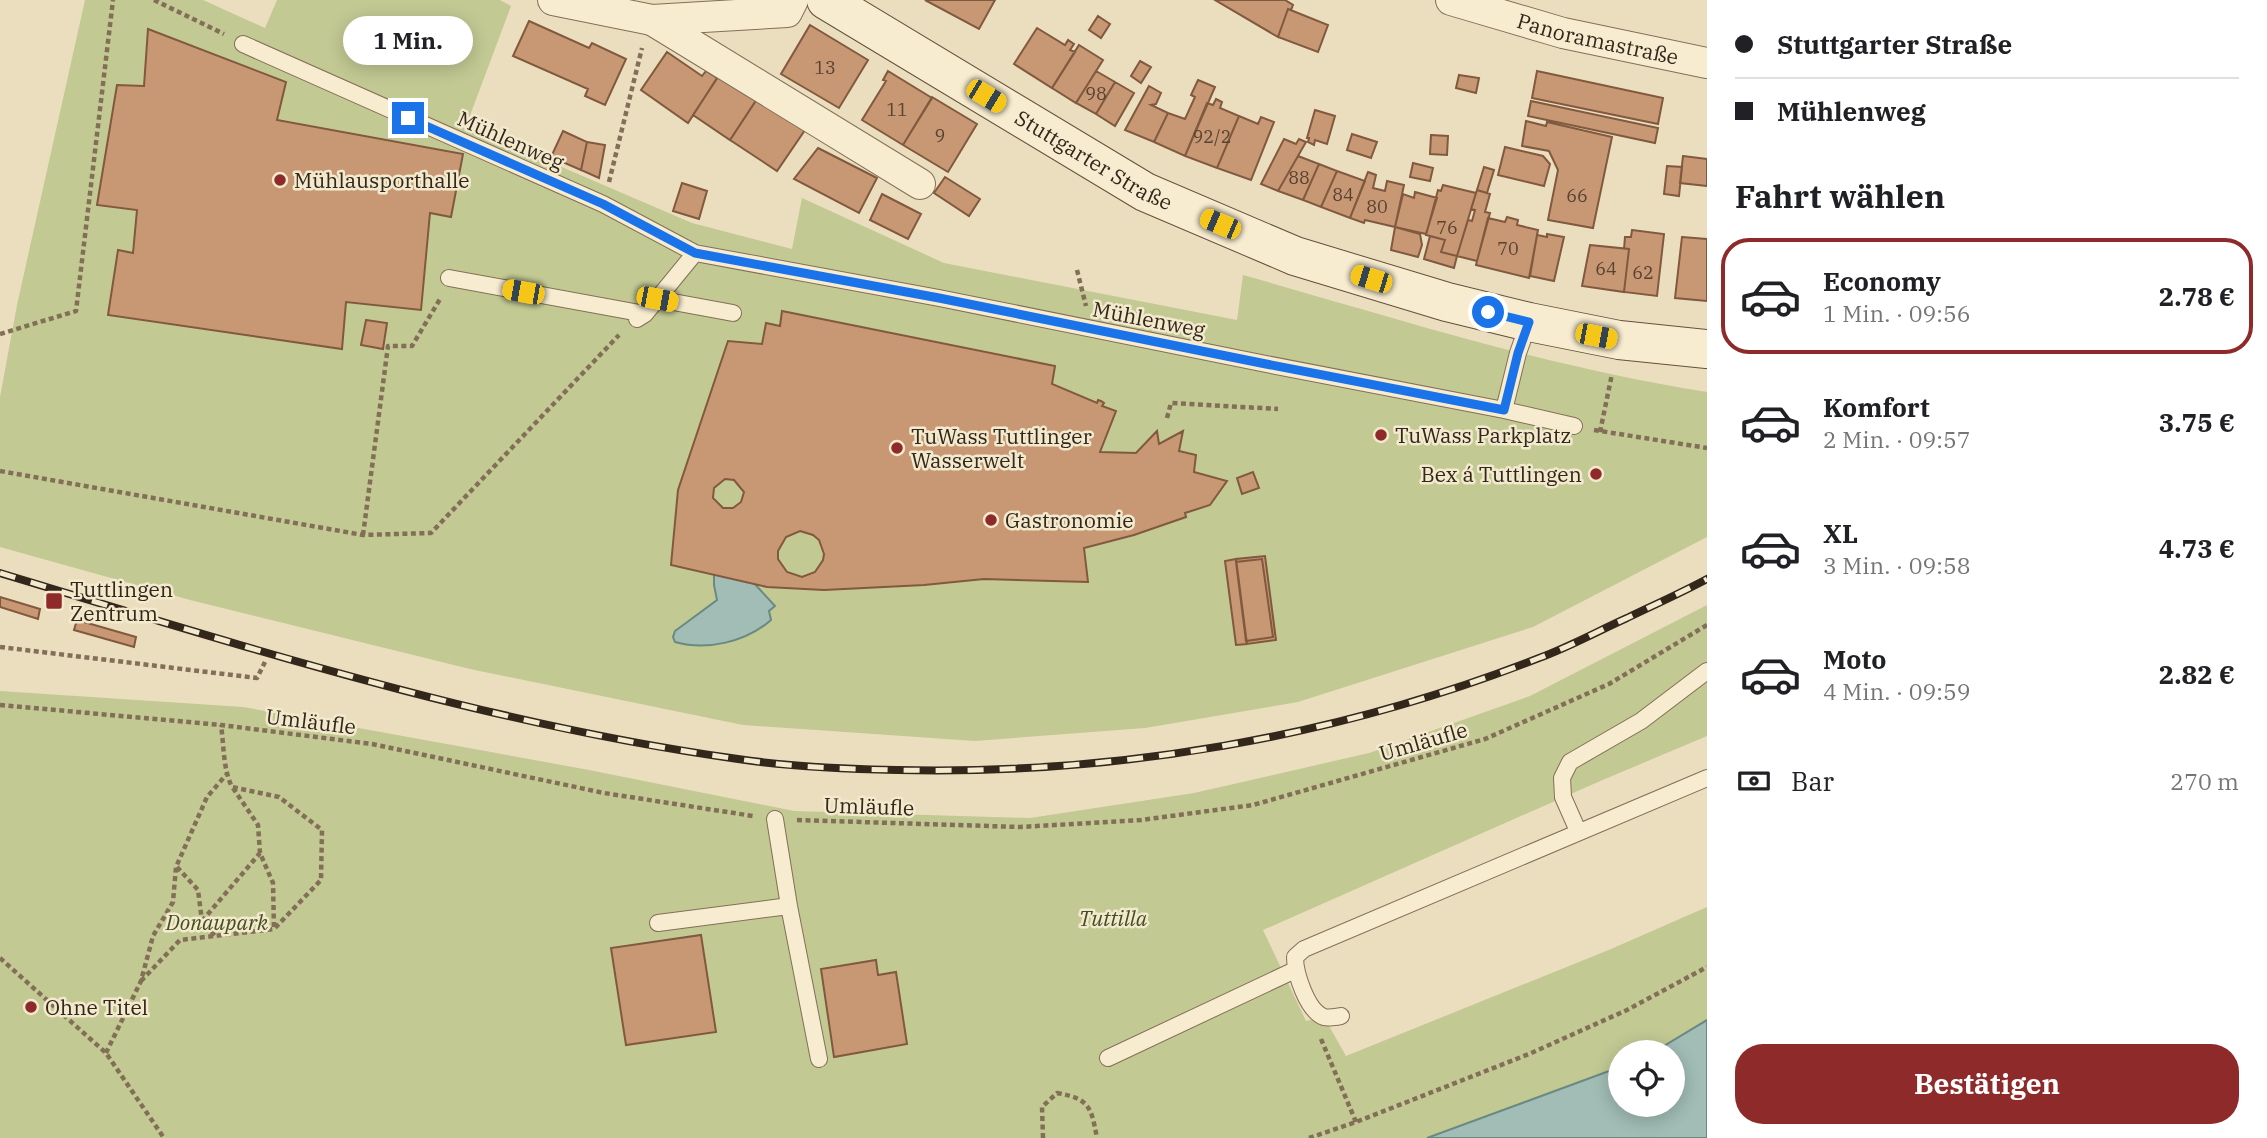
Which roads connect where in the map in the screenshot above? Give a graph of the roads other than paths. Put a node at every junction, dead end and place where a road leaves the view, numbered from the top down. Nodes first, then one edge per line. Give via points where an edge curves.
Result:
1 (553, 0) edge
2 (793, 0) edge
3 (826, 0) edge
4 (1451, 0) edge
5 (655, 22) junction
6 (243, 44) road end
7 (1707, 63) edge
8 (920, 184) dead end
9 (695, 253) junction
10 (449, 278) road end
11 (657, 299) junction
12 (733, 313) dead end
13 (1529, 322) junction
14 (1707, 349) edge
15 (1504, 410) junction
16 (1574, 426) road end
17 (1707, 671) edge
18 (1707, 778) edge
19 (775, 819) road end
20 (1578, 831) junction
21 (789, 906) junction
22 (658, 923) dead end
23 (1295, 970) junction
24 (1341, 1016) dead end
25 (1108, 1058) dead end
26 (819, 1059) dead end

1 - 5 street
2 - 5 street via 787,12
3 - 13 main road, Stuttgarter Straße via 1145,192 1295,256
4 - 7 street, Panoramastraße via 1563,33
5 - 8 street
6 - 9 lane, Mühlenweg via 603,204
9 - 11 lane
9 - 15 lane, Mühlenweg
10 - 11 lane via 639,318
11 - 12 lane
13 - 14 main road, Stuttgarter Straße via 1619,340
13 - 15 lane
15 - 16 lane, Mühlenweg
17 - 20 lane via 1641,721 1570,762 1562,778 1563,797
18 - 20 lane
19 - 21 lane
20 - 23 lane via 1304,949 1294,957
21 - 22 lane
21 - 26 lane
23 - 24 lane via 1311,1007 1324,1017
23 - 25 lane

